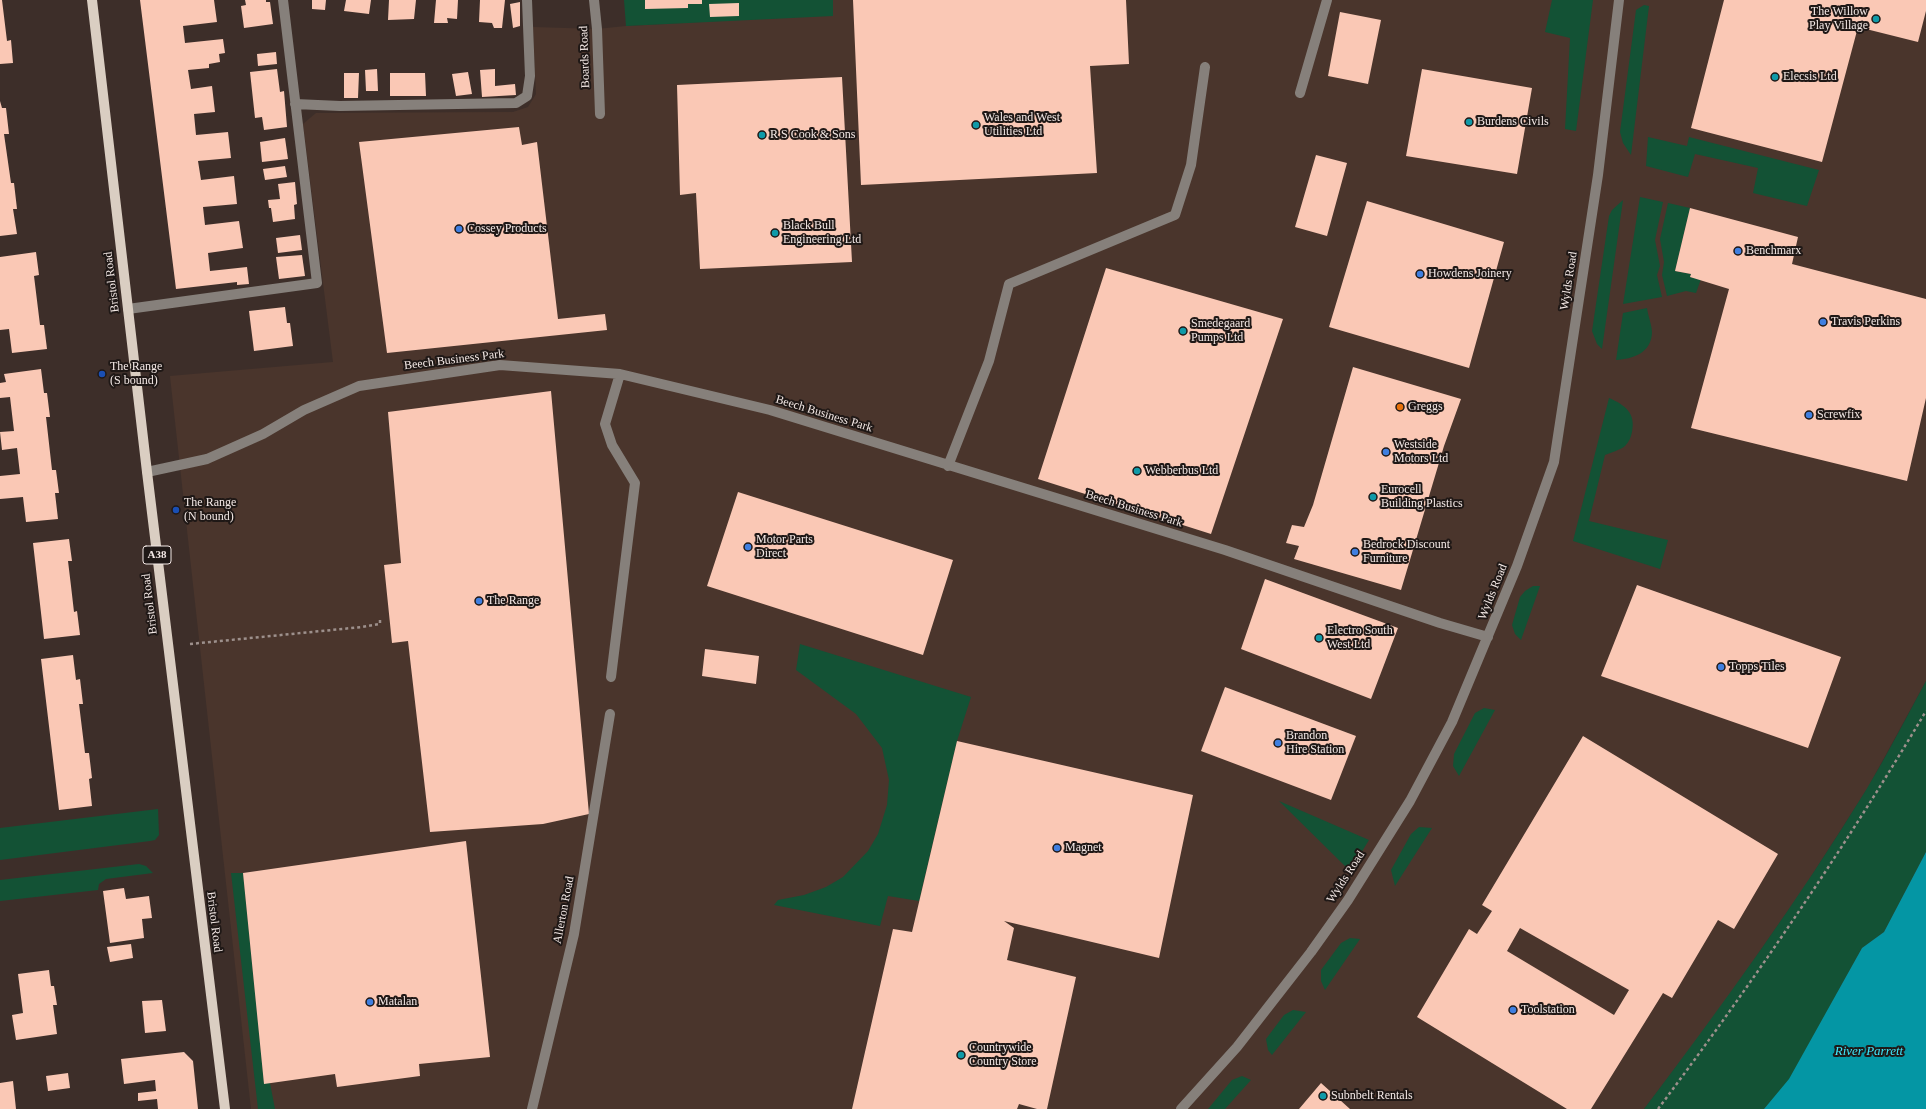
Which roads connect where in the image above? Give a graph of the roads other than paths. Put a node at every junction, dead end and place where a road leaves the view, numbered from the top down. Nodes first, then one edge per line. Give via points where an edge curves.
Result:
1 (92, 0) edge
2 (283, 0) edge
3 (527, 0) edge
4 (594, 0) edge
5 (1327, 0) edge
6 (1619, 0) edge
7 (1205, 67) dead end
8 (1300, 93) dead end
9 (295, 104) junction
10 (600, 114) dead end
11 (128, 309) junction
12 (620, 374) junction
13 (948, 466) junction
14 (147, 472) junction
15 (1488, 637) junction
16 (611, 677) dead end
17 (610, 714) dead end
18 (224, 1109) edge
19 (532, 1109) edge
20 (1181, 1109) edge

1 - 11 main road, Bristol Road / A38
2 - 9 street
3 - 9 street via 530,76 527,96 516,103 340,106
4 - 10 street, Boards Road
5 - 8 street
6 - 15 street, Wylds Road via 1598,176 1554,462 1517,566
7 - 13 street via 1191,165 1175,215 1009,284 989,361
9 - 11 street via 317,284
11 - 14 main road, Bristol Road / A38
12 - 13 street, Beech Business Park via 770,410
12 - 14 street, Beech Business Park via 500,365 359,386 304,410 264,434 207,459
12 - 16 street via 605,424 612,445 635,483
13 - 15 street, Beech Business Park via 1225,550
14 - 18 main road, Bristol Road / A38
15 - 20 street, Wylds Road via 1438,749 1410,801 1348,900 1237,1047
17 - 19 street, Allerton Road via 574,934

